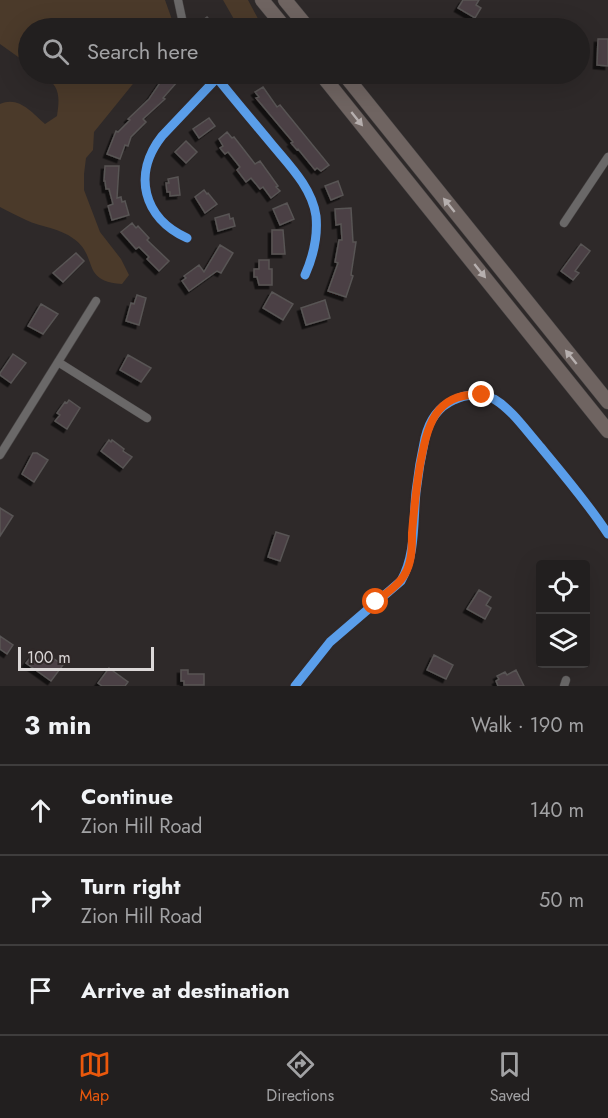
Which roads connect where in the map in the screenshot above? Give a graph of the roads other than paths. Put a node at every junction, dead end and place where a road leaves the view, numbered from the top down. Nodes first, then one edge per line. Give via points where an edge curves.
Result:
1 (178, 0) edge
2 (262, 0) edge
3 (285, 0) edge
4 (182, 18) edge
5 (277, 18) edge
6 (300, 18) edge
7 (208, 84) edge
8 (222, 84) edge
9 (329, 84) edge
10 (352, 84) edge
11 (608, 157) edge
12 (564, 223) dead end
13 (187, 238) dead end
14 (305, 275) dead end
15 (96, 301) dead end
16 (58, 362) junction
17 (608, 402) edge
18 (147, 418) dead end
19 (608, 431) edge
20 (0, 455) edge
21 (608, 534) edge
22 (295, 686) edge

1 - 4 street
2 - 5 highway
3 - 6 highway
7 - 13 street via 155,145 147,164 145,186 152,209 167,227
8 - 14 street via 309,193 316,228
9 -> 19 highway
17 -> 10 highway
11 - 12 street
15 - 16 street
16 - 18 street
16 - 20 street
21 - 22 street via 582,497 501,404 473,395 451,401 434,416 425,438 408,568 401,581 330,642

